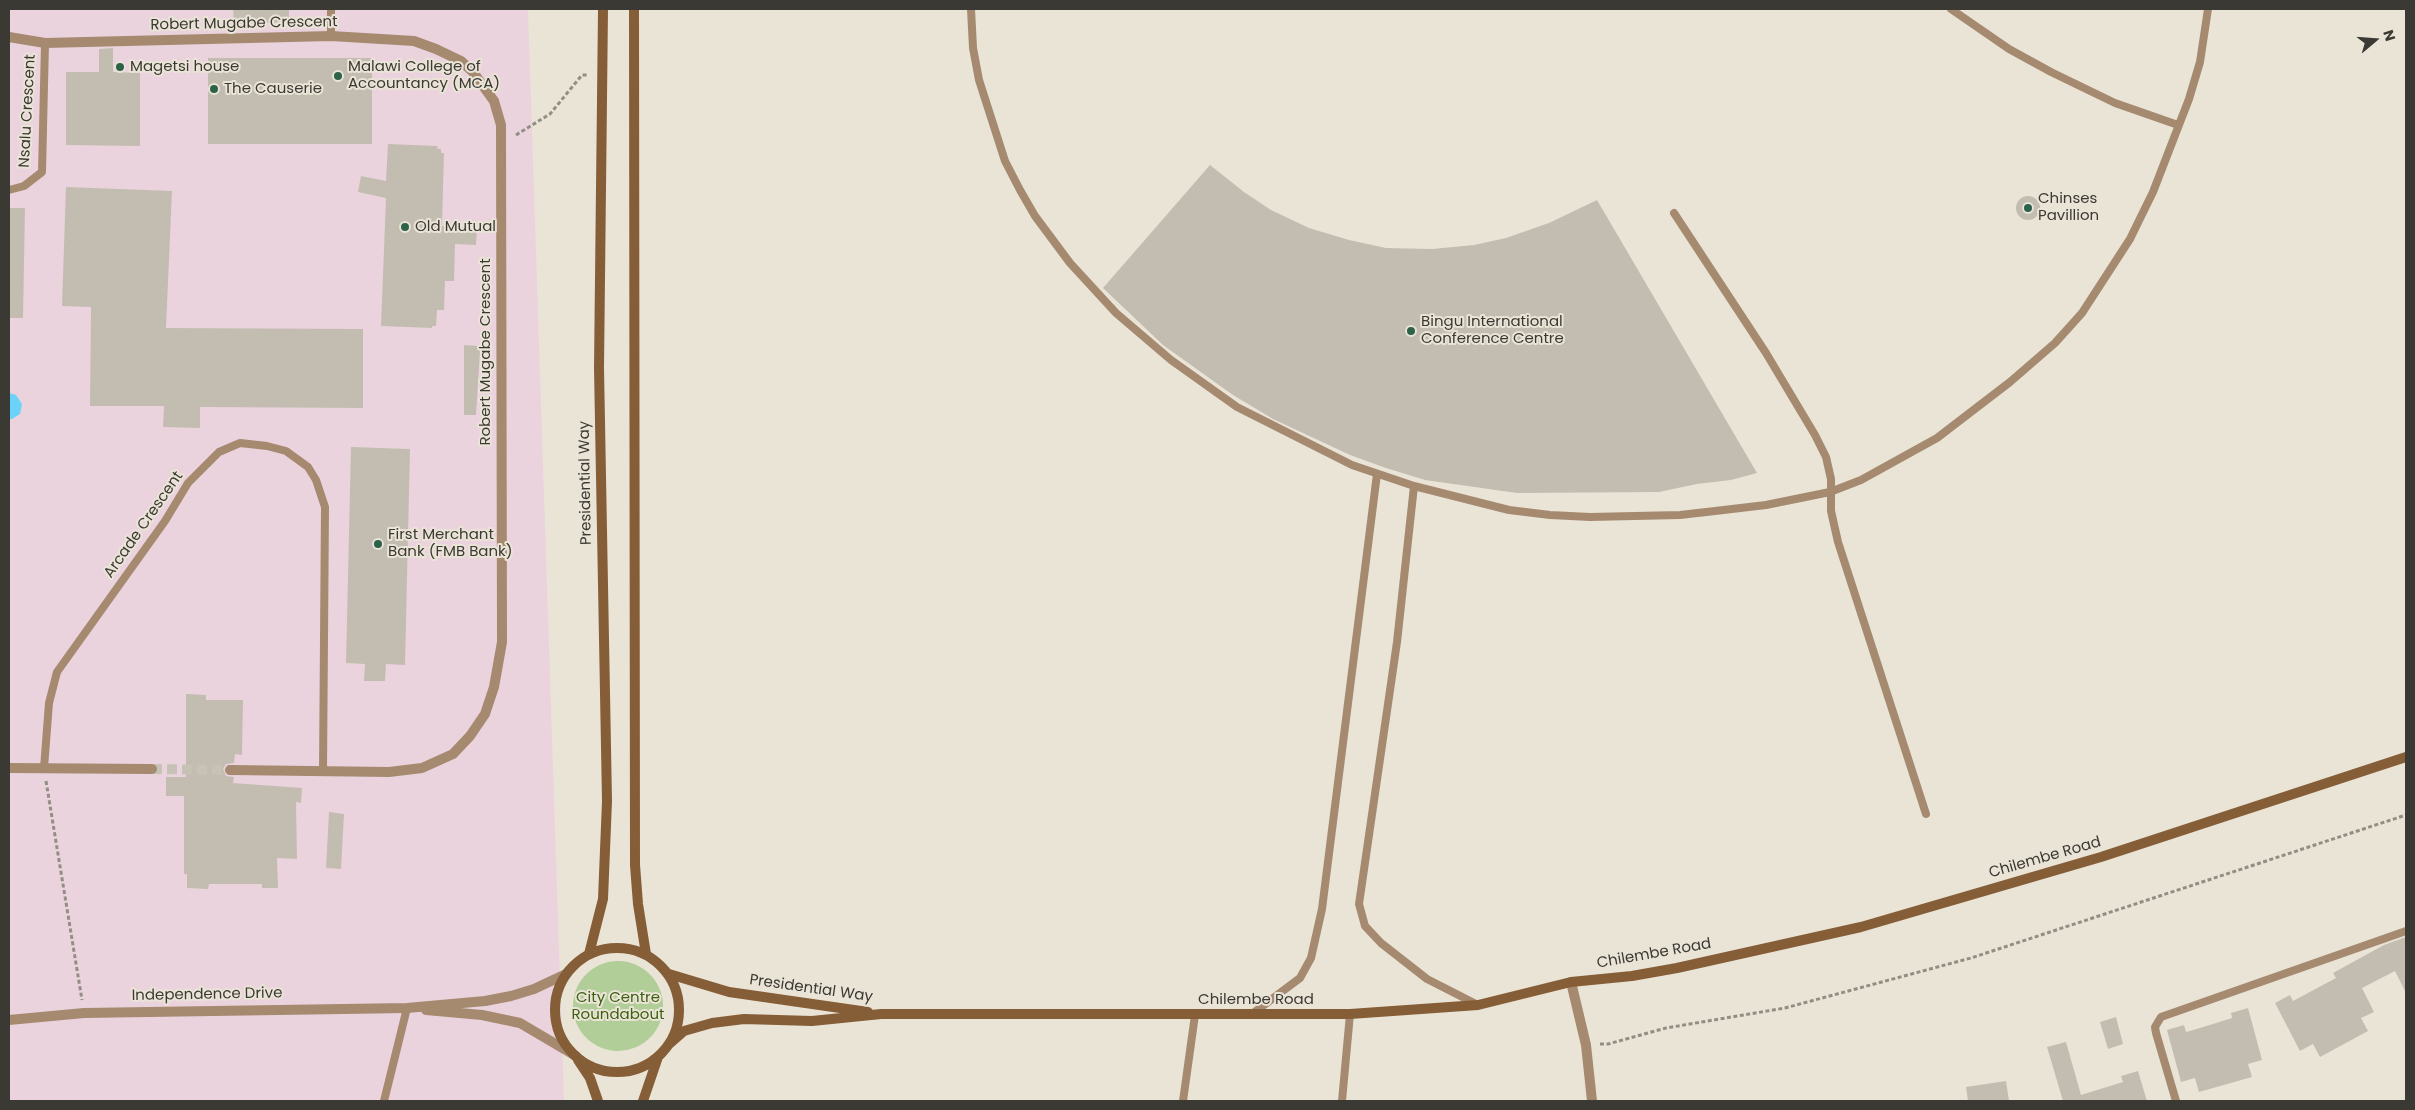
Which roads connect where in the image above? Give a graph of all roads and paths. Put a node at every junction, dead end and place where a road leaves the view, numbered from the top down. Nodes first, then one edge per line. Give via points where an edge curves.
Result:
1 (331, 9) edge
2 (599, 9) edge
3 (603, 9) edge
4 (634, 9) edge
5 (971, 9) edge
6 (1951, 9) edge
7 (2208, 9) edge
8 (603, 35) junction
9 (331, 36) junction
10 (9, 37) edge
11 (45, 44) junction
12 (603, 74) junction
13 (2178, 125) junction
14 (502, 140) junction
15 (9, 190) edge
16 (1674, 213) dead end
17 (1377, 474) junction
18 (1414, 486) junction
19 (1830, 492) junction
20 (2406, 757) edge
21 (9, 768) edge
22 (44, 768) junction
23 (152, 769) tunnel mouth
24 (230, 770) tunnel mouth
25 (324, 771) junction
26 (1926, 814) dead end
27 (2406, 814) edge
28 (2406, 931) edge
29 (588, 954) junction
30 (646, 954) junction
31 (566, 974) junction
32 (669, 974) junction
33 (1571, 982) junction
34 (1478, 1005) junction
35 (407, 1008) junction
36 (84, 1012) junction
37 (882, 1014) junction
38 (1350, 1014) junction
39 (1195, 1015) junction
40 (1250, 1016) junction
41 (9, 1020) edge
42 (1586, 1044) junction
43 (668, 1045) junction
44 (576, 1056) junction
45 (658, 1056) junction
46 (384, 1101) edge
47 (598, 1101) edge
48 (643, 1101) edge
49 (1182, 1101) edge
50 (1342, 1101) edge
51 (1592, 1101) edge
52 (2176, 1101) edge

1 - 9 lane
2 - 8 main road
3 - 8 main road, Presidential Way
4 - 30 main road via 635,865
5 - 17 lane via 979,80 1005,161 1035,216 1070,263 1145,339 1237,407 1312,447
6 - 13 lane via 2009,49 2051,72 2115,103
7 - 13 lane via 2200,62
8 - 12 main road, Presidential Way
9 - 11 street, Robert Mugabe Crescent
9 - 14 street, Robert Mugabe Crescent via 414,41 461,61 494,101
10 - 11 street, Robert Mugabe Crescent
11 - 15 lane, Nsalu Crescent via 42,172 24,186
12 - 14 path via 582,75 550,114 523,132
12 - 29 main road, Presidential Way via 599,368 607,801 602,899
13 - 19 lane via 2153,192 2130,239 2082,313 2055,343 1937,438 1861,480
14 - 25 street, Robert Mugabe Crescent via 502,642 494,687 485,714 453,754 422,768 389,772
16 - 19 lane via 1766,353 1815,435 1826,457
17 - 18 lane
17 - 40 lane via 1322,909 1311,958 1300,978
18 - 19 lane via 1509,510 1590,517 1680,515 1766,505
18 - 34 lane via 1397,642 1359,904 1365,926 1381,943 1427,979
19 - 26 lane via 1831,511 1848,577
20 - 33 main road, Chilembe Road via 2101,858 1861,927 1632,976
21 - 22 street
22 - 23 street
22 - 25 lane, Arcade Crescent via 49,704 57,672 188,483 219,452 240,443 266,446 294,456 308,467 316,480 325,507
22 - 36 path
24 - 25 street, Robert Mugabe Crescent
27 - 42 path via 1971,958 1785,1008 1666,1028 1608,1044
28 - 52 lane via 2161,1017 2156,1034
29 - 30 main road via 602,948 617,947
29 - 31 main road
30 - 32 main road
31 - 35 street, Independence Drive via 511,996
31 - 44 main road via 555,1002 555,1017 566,1045
32 - 37 main road, Presidential Way via 729,992
32 - 43 main road via 676,988 679,1018
33 - 34 main road, Chilembe Road
33 - 42 street
34 - 38 main road, Chilembe Road
35 - 36 street, Independence Drive
35 - 44 street, Independence Drive via 520,1023
35 - 46 lane
36 - 41 street, Independence Drive
37 - 39 main road, Chilembe Road
37 - 43 main road, Presidential Way via 812,1021 712,1023 684,1032
38 - 40 main road, Chilembe Road
38 - 50 lane
39 - 40 main road, Chilembe Road
39 - 49 lane
42 - 51 street
43 - 45 main road
44 - 45 main road via 595,1068 617,1072 639,1068
44 - 47 main road via 590,1078
45 - 48 main road

